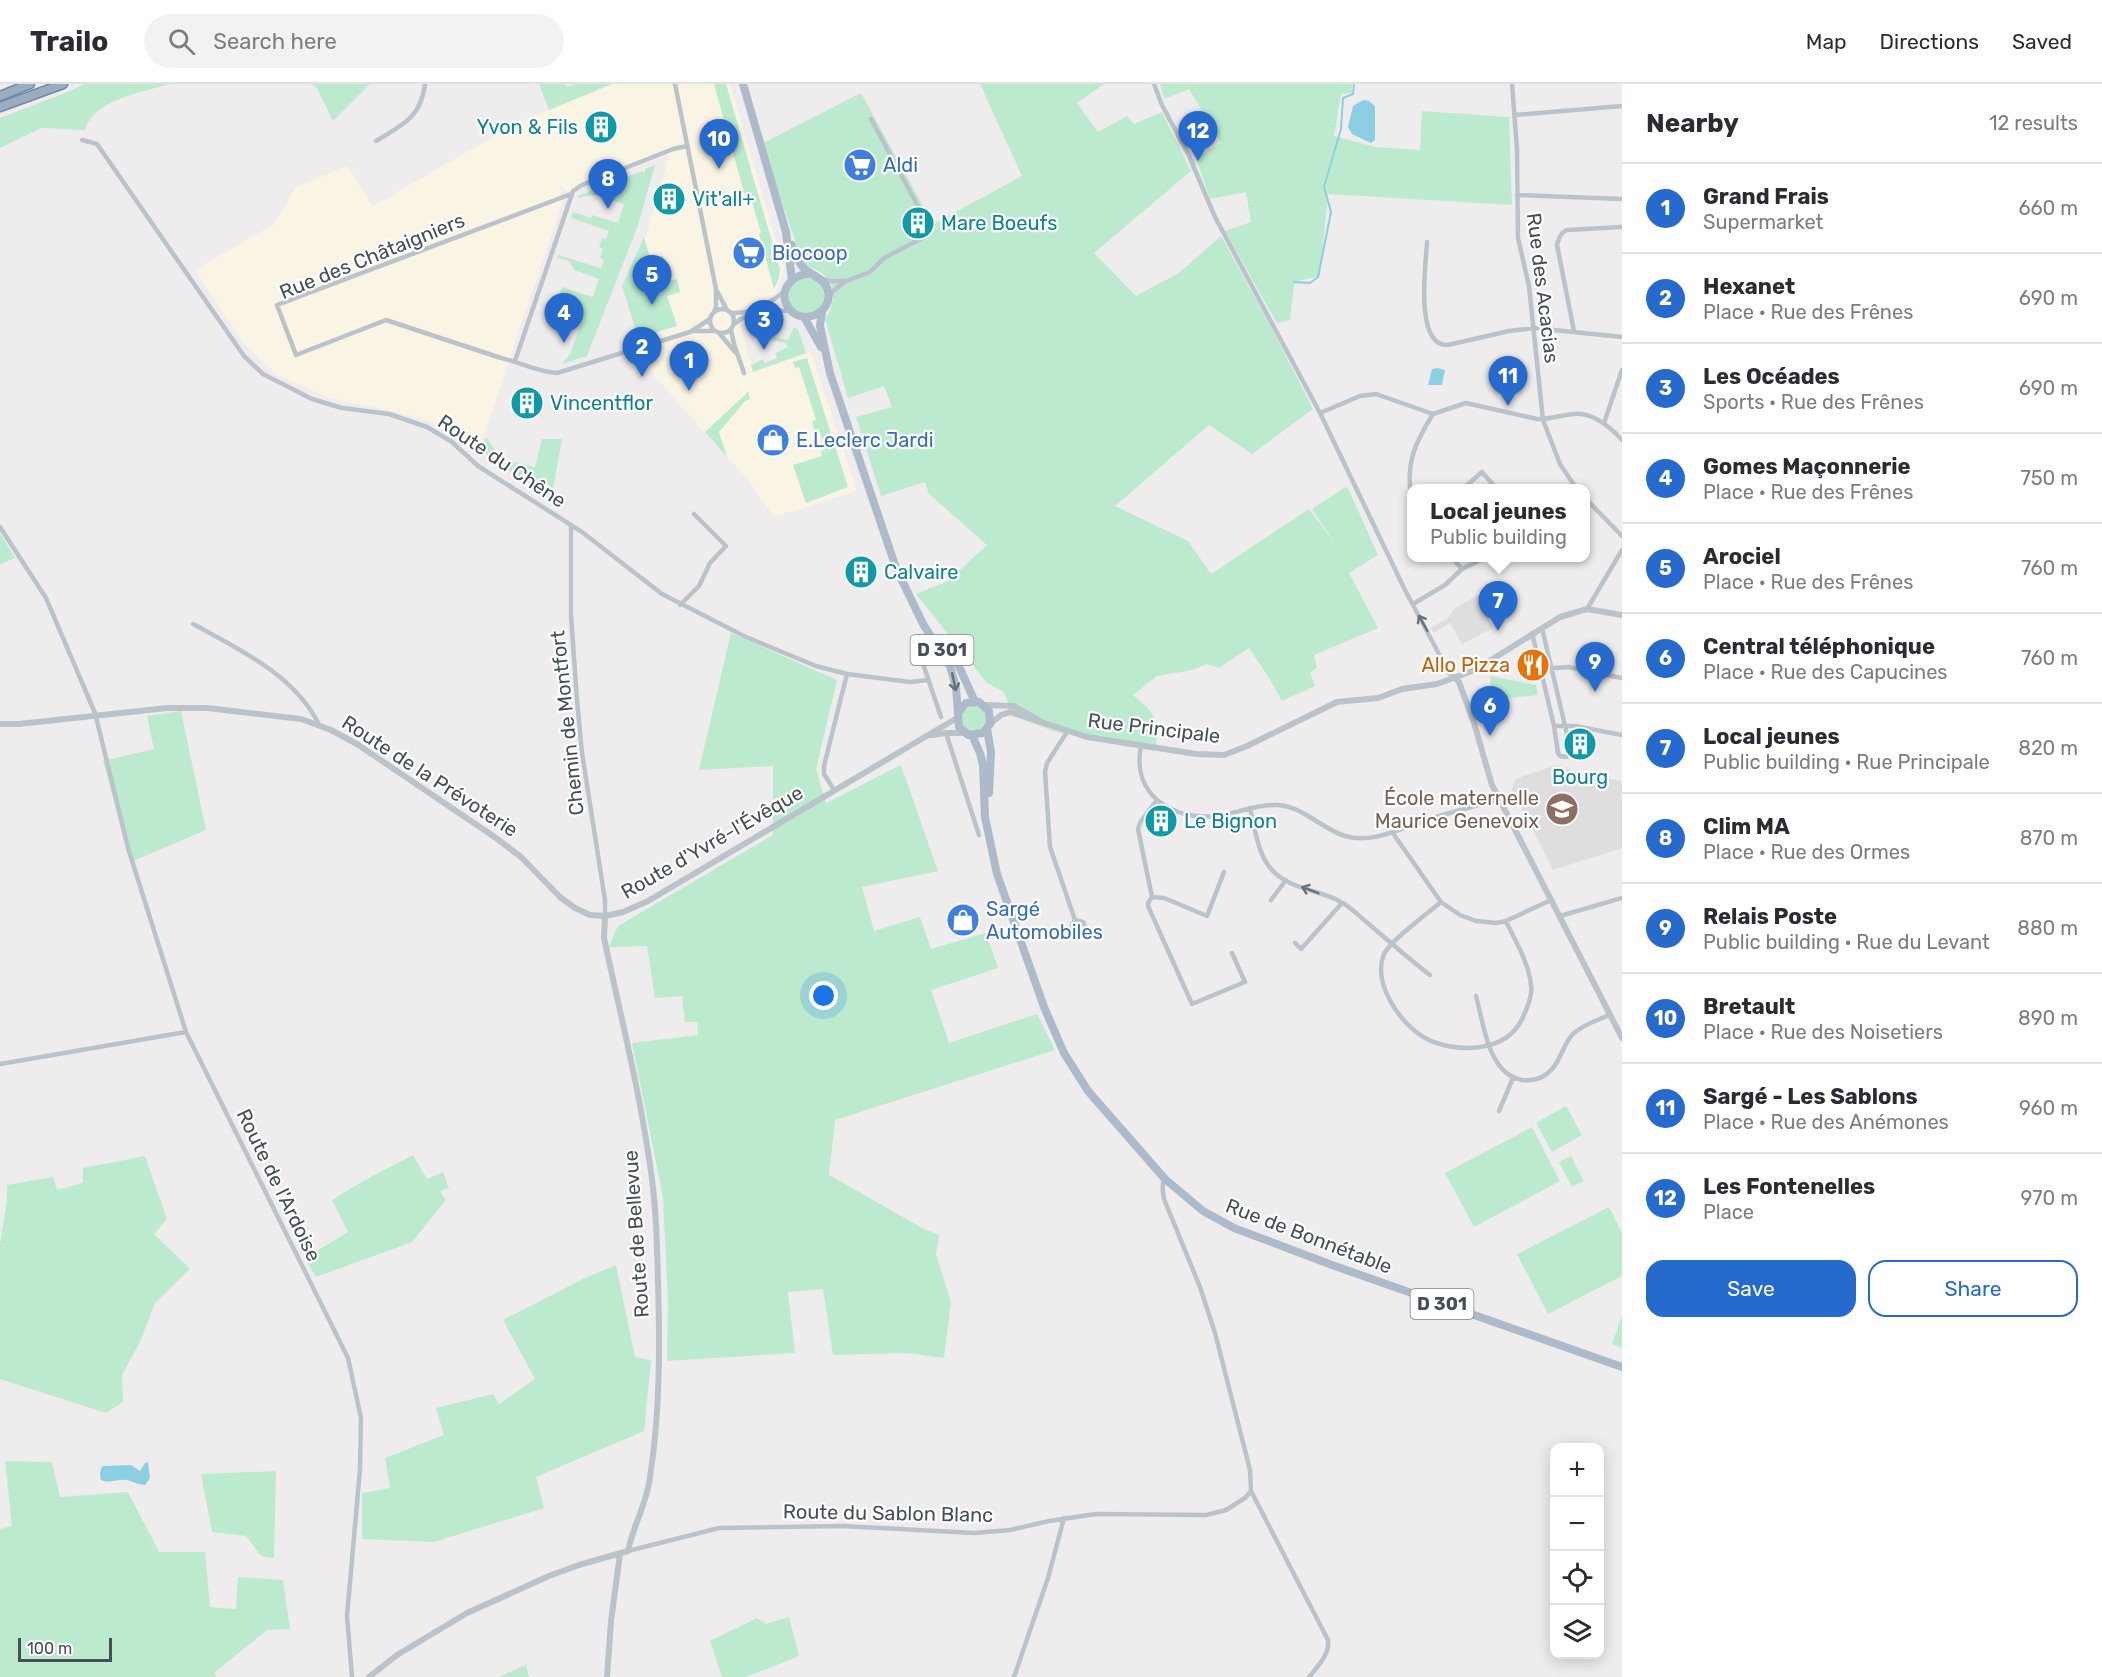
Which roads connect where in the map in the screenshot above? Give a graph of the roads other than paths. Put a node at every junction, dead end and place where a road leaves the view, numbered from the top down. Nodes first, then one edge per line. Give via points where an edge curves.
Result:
1 (30, 84) edge
2 (63, 84) edge
3 (425, 84) edge
4 (675, 84) edge
5 (743, 84) edge
6 (1154, 84) edge
7 (1512, 84) edge
8 (1, 95) edge
9 (1622, 106) edge
10 (1, 107) edge
11 (1515, 115) junction
12 (871, 118) dead end
13 (82, 140) dead end
14 (376, 141) dead end
15 (687, 146) junction
16 (572, 193) junction
17 (1517, 195) junction
18 (1622, 199) edge
19 (1622, 227) edge
20 (786, 232) junction
21 (1622, 234) edge
22 (1427, 242) dead end
23 (812, 274) junction
24 (820, 278) junction
25 (792, 280) junction
26 (846, 282) junction
27 (716, 289) junction
28 (786, 290) junction
29 (828, 300) junction
30 (729, 311) junction
31 (822, 311) junction
32 (714, 312) junction
33 (792, 312) junction
34 (804, 317) junction
35 (710, 319) junction
36 (732, 327) junction
37 (1534, 328) junction
38 (1574, 331) junction
39 (690, 332) junction
40 (717, 332) junction
41 (1622, 337) edge
42 (737, 354) junction
43 (825, 357) junction
44 (515, 361) junction
45 (1622, 370) edge
46 (744, 373) dead end
47 (1320, 413) junction
48 (1433, 414) junction
49 (1543, 420) junction
50 (1604, 423) junction
51 (1622, 440) edge
52 (1410, 484) edge
53 (1468, 484) edge
54 (1492, 484) edge
55 (1573, 484) edge
56 (1590, 503) edge
57 (694, 514) dead end
58 (571, 526) junction
59 (0, 527) edge
60 (1622, 536) edge
61 (1622, 550) edge
62 (1456, 562) edge
63 (1477, 562) edge
64 (1462, 569) junction
65 (907, 594) junction
66 (1413, 604) junction
67 (680, 605) junction
68 (1587, 609) junction
69 (1622, 615) edge
70 (193, 624) dead end
71 (1542, 627) junction
72 (1532, 633) junction
73 (919, 652) dead end
74 (1552, 666) junction
75 (1541, 669) junction
76 (847, 675) junction
77 (1454, 677) junction
78 (1622, 678) edge
79 (928, 680) junction
80 (975, 702) junction
81 (984, 705) junction
82 (96, 715) junction
83 (958, 716) junction
84 (940, 717) dead end
85 (0, 724) edge
86 (1046, 724) junction
87 (319, 725) junction
88 (1554, 726) junction
89 (1565, 726) junction
90 (989, 727) junction
91 (946, 732) junction
92 (1067, 732) junction
93 (969, 734) junction
94 (1622, 735) edge
95 (928, 736) junction
96 (1141, 746) junction
97 (834, 790) junction
98 (1499, 799) junction
99 (1156, 801) junction
100 (1250, 808) junction
101 (988, 831) junction
102 (1392, 832) junction
103 (979, 835) dead end
104 (1224, 872) dead end
105 (1286, 880) junction
106 (1152, 897) junction
107 (1622, 898) edge
108 (1271, 900) dead end
109 (1551, 900) junction
110 (1441, 902) junction
111 (1342, 903) junction
112 (605, 916) junction
113 (1560, 916) junction
114 (1075, 920) dead end
115 (1506, 921) junction
116 (1295, 943) dead end
117 (1393, 944) junction
118 (1232, 953) dead end
119 (1430, 975) dead end
120 (1476, 996) dead end
121 (1610, 1015) junction
122 (186, 1032) junction
123 (1622, 1038) edge
124 (1490, 1045) junction
125 (0, 1064) edge
126 (1513, 1078) junction
127 (1499, 1111) dead end
128 (1165, 1179) junction
129 (1622, 1367) edge
130 (1251, 1491) junction
131 (1064, 1518) junction
132 (628, 1551) junction
133 (620, 1554) junction
134 (351, 1677) edge
135 (369, 1677) edge
136 (607, 1677) edge
137 (1014, 1677) edge
138 (1310, 1677) edge

1 - 8 highway
2 - 10 highway
3 - 14 street via 416,113
4 - 15 street
5 - 20 main road
6 - 47 street via 1215,217
7 - 11 street, Rue des Acacias
9 - 11 street
11 - 17 street, Rue des Acacias
12 - 26 street via 928,231 924,237 884,258 870,272
13 - 58 street, Route du Chêne via 97,144 244,356 263,374 327,404 389,414 427,427 452,442 478,466
15 - 16 street via 582,185
15 - 27 street
16 - 44 street
16 - 44 street, Rue des Châtaigniers via 277,305 296,355 386,320
17 - 18 street
17 - 37 street, Rue des Acacias via 1518,238
19 - 21 street
19 - 38 street via 1567,230 1559,237 1557,245
20 - 23 main road via 800,264
20 - 25 main road
22 - 37 street via 1424,311 1432,339 1438,345
23 - 24 main road
23 - 25 main road via 801,274
24 - 26 street
24 - 29 main road via 828,289
25 - 28 main road
26 - 29 street
27 - 30 street
27 - 32 street
28 - 30 street via 746,312
28 - 33 main road via 786,302
29 - 31 main road
30 - 32 street
30 - 36 street via 734,319
31 - 34 main road
31 - 43 main road, D 301
32 - 35 street
33 - 34 main road
33 - 36 street via 752,314
34 - 43 main road, D 301
35 - 39 street
35 - 40 street
36 - 40 street via 726,333
36 - 42 street
37 - 38 street
37 - 49 street, Rue des Acacias
38 - 41 street
39 - 40 street
39 - 44 street via 557,373
40 - 42 street
42 - 46 street
43 - 65 main road, D 301
45 - 50 street
47 - 48 street via 1360,396 1376,394
47 - 66 street
48 - 49 street via 1466,403
48 - 52 street via 1411,460
49 - 50 street via 1577,414
49 - 55 street, Rue des Acacias via 1560,464
50 - 51 street
53 - 54 street via 1482,472
56 - 60 street
57 - 67 street via 726,546
58 - 67 street, Route du Chêne
58 - 112 street, Chemin de Montfort via 572,644 582,753
59 - 82 street, Route de l'Ardoise via 46,598
61 - 68 street
62 - 64 street
63 - 64 street
64 - 66 street via 1445,585
65 - 80 main road, D 301 via 957,662
65 -> 83 main road, D 301 via 950,666
77 -> 66 street
67 - 76 street, Route du Chêne via 780,653
68 - 69 street
68 - 71 street, Rue Principale
70 - 87 street via 257,660 304,700
71 - 72 street, Rue Principale
71 - 74 street
72 - 75 street
72 - 77 street, Rue Principale via 1482,667
73 - 79 street
74 - 75 street
74 - 78 street
74 - 89 street
75 - 88 street
76 - 79 street, Route du Chêne via 910,682
76 - 97 street via 824,766 824,774
77 - 96 street, Rue Principale via 1378,698 1337,702 1224,755
77 - 98 street
79 - 84 street
80 - 81 main road
80 - 83 main road via 963,706
81 - 86 street via 1014,706
81 - 90 main road via 989,711
82 - 85 street, Route de la Prévoterie
82 - 87 street, Route de la Prévoterie via 190,707 277,715
82 - 122 street, Route de l'Ardoise via 128,848
83 - 93 main road via 959,727
83 - 95 street, Route d'Yvré-l'Évêque
86 - 90 street via 1010,712 1000,714
86 - 92 street, Rue Principale
87 - 112 street, Route de la Prévoterie via 357,744 496,838 575,908
88 - 89 street
88 - 89 street via 1558,753 1566,757 1570,752
89 - 94 street
90 - 93 main road via 978,735
90 - 101 main road, D 301
91 - 93 street
91 - 95 street
91 - 103 street
92 - 96 street, Rue Principale
92 - 114 street via 1045,772 1050,847
93 - 101 main road, D 301 via 983,765
95 - 97 street, Route d'Yvré-l'Évêque
96 - 99 street via 1143,780
97 - 112 street, Route d'Yvré-l'Évêque via 648,901
98 - 102 street
98 - 109 street
99 - 100 street via 1196,815 1216,816
99 - 106 street via 1138,829
100 - 102 street via 1286,806 1355,838
100 - 105 street via 1265,860
101 - 128 main road, Rue de Bonnétable / D 301 via 996,874 1064,1053 1088,1091
102 - 110 street
104 - 106 street via 1207,916
105 - 108 street
111 -> 105 street
106 - 118 street via 1148,903 1150,912 1192,1004 1245,982
107 - 113 street
109 - 113 street
109 - 115 street
110 - 115 street via 1476,921
110 - 117 street
111 - 116 street via 1301,949
111 - 117 street
112 - 132 street, Route de Bellevue via 604,938 651,1167 657,1237 659,1341 654,1451 650,1480
113 - 121 street
115 - 124 street via 1530,976 1531,995 1514,1033
117 - 119 street
117 - 124 street via 1385,952 1380,967 1382,981 1411,1027 1438,1044 1460,1048
120 - 124 street
121 - 123 street
121 - 126 street via 1573,1034 1554,1066 1539,1079
122 - 125 street
122 - 134 street, Route de l'Ardoise via 348,1358 362,1418 347,1616
124 - 126 street via 1498,1065
126 - 127 street
128 - 129 main road, Rue de Bonnétable / D 301 via 1203,1211 1234,1228
128 - 130 street via 1164,1199 1215,1333 1247,1458
130 - 131 street, Route du Sablon Blanc via 1227,1510 1206,1515 1096,1514
130 - 138 street via 1328,1640 1325,1656
131 - 132 street, Route du Sablon Blanc via 974,1533 843,1526 719,1528
131 - 137 street
132 - 133 street
133 - 135 street via 549,1576 467,1613 397,1655
133 - 136 street

